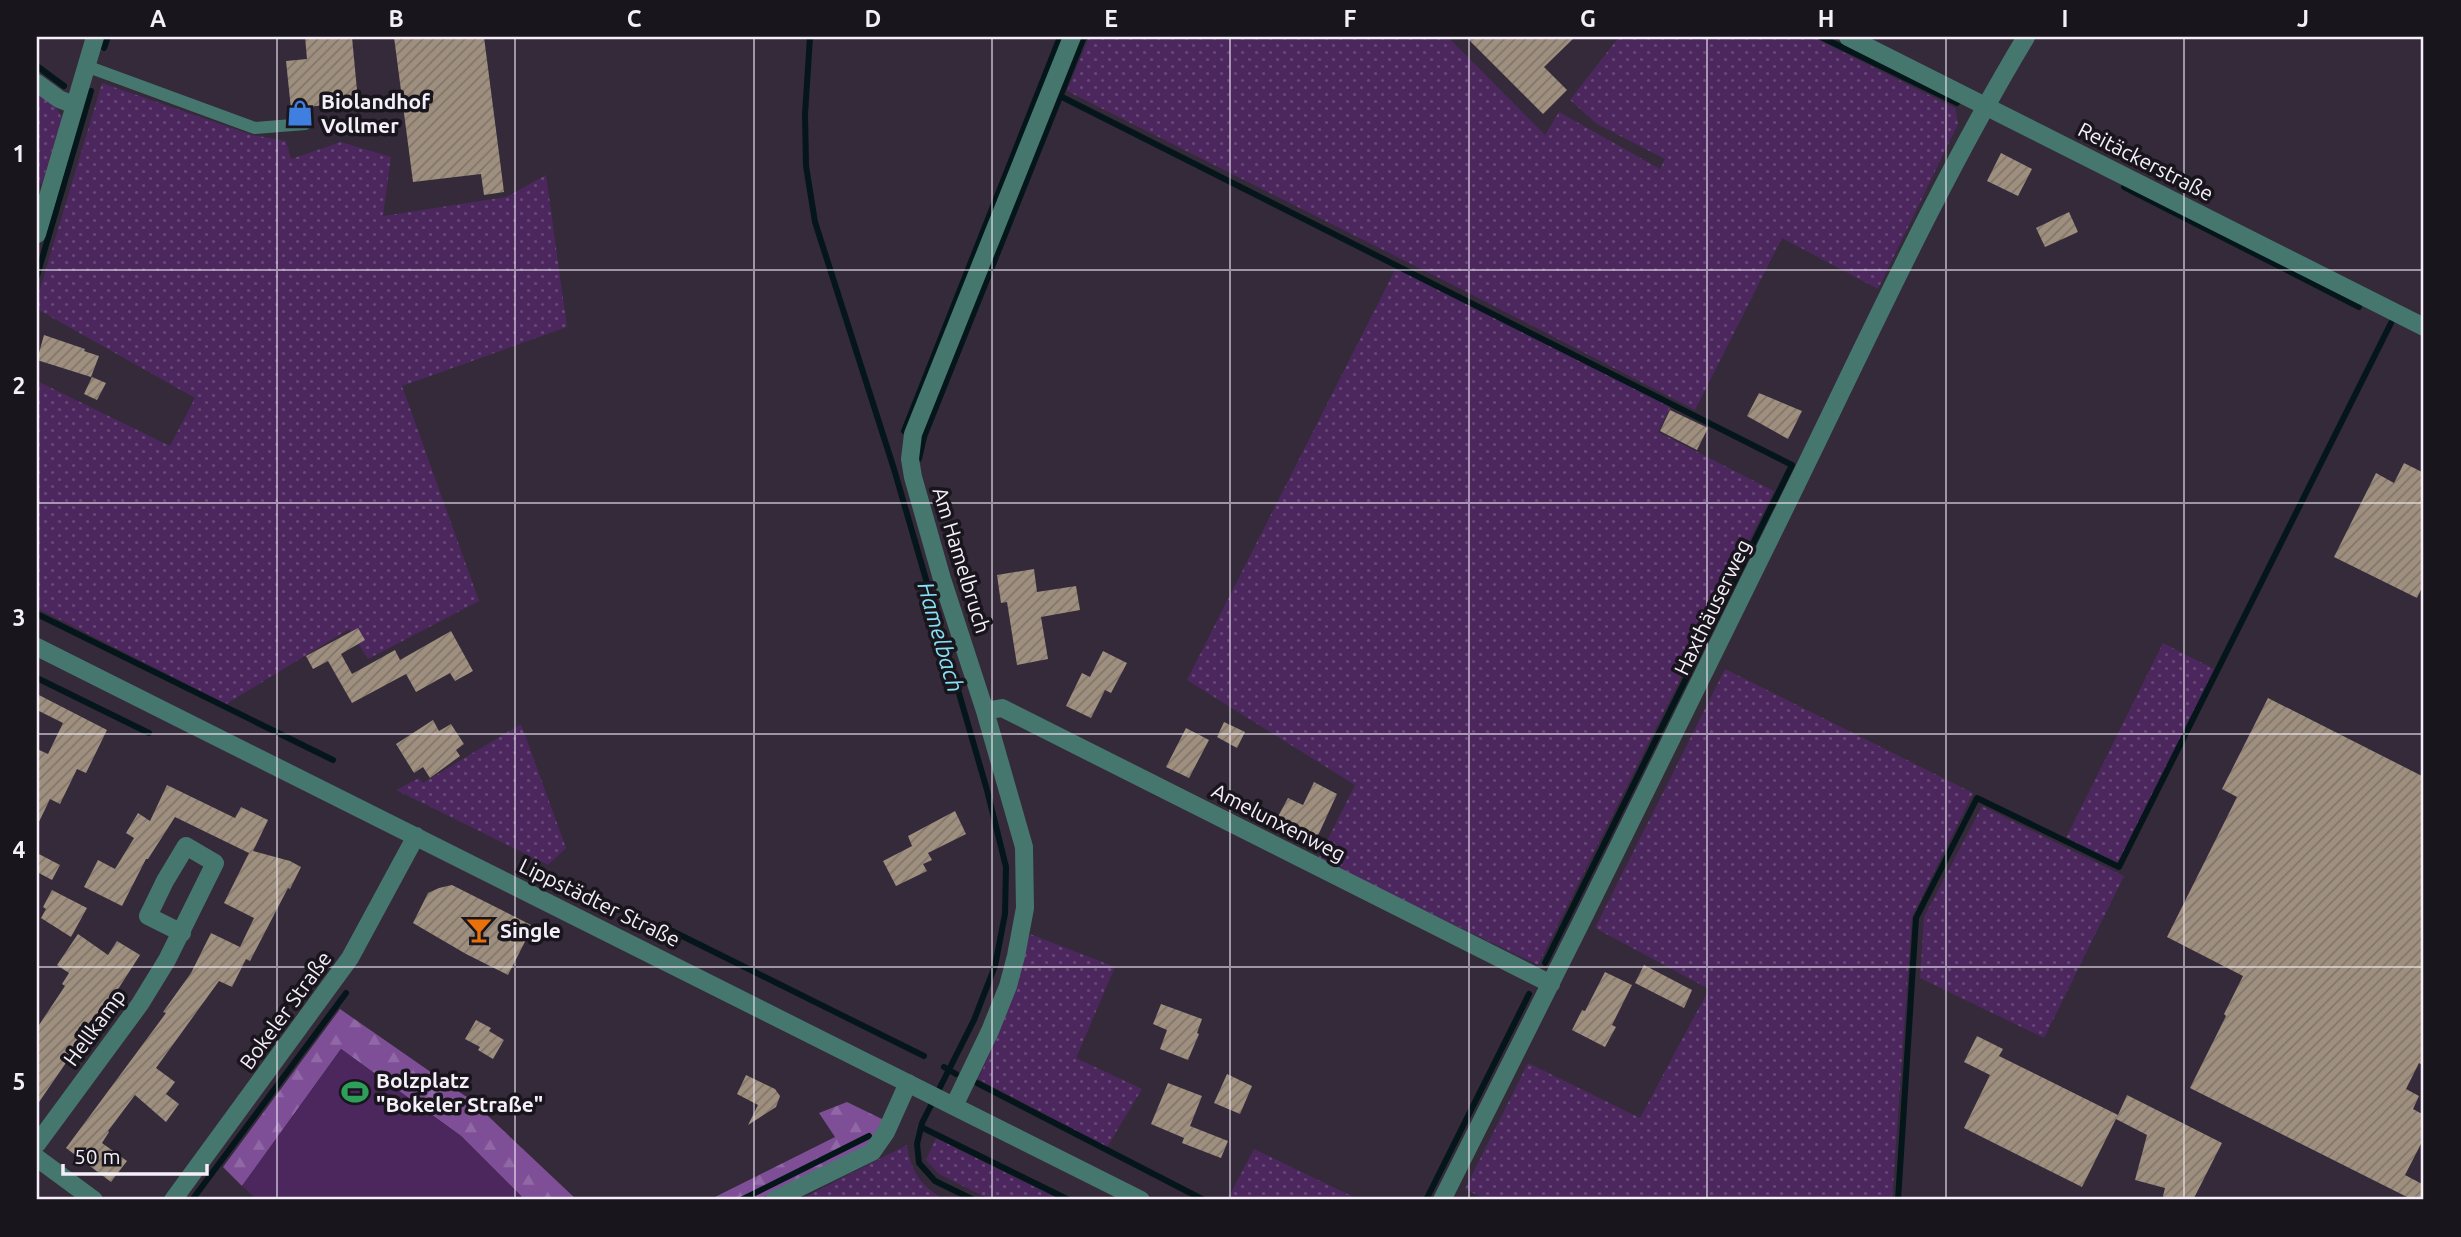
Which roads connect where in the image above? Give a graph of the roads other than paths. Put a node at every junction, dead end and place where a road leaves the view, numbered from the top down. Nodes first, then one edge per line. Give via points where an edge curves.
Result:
1 (95, 37) edge
2 (1072, 37) edge
3 (1848, 37) edge
4 (2026, 37) edge
5 (86, 66) junction
6 (37, 83) edge
7 (74, 105) junction
8 (1985, 105) junction
9 (305, 124) dead end
10 (37, 234) edge
11 (2424, 327) edge
12 (37, 647) edge
13 (985, 711) junction
14 (416, 836) junction
15 (182, 933) junction
16 (1551, 984) junction
17 (915, 1087) junction
18 (952, 1105) junction
19 (37, 1144) edge
20 (37, 1158) edge
21 (94, 1200) edge
22 (173, 1200) edge
23 (774, 1200) edge
24 (1141, 1200) edge
25 (1443, 1200) edge

1 - 5 street
2 - 13 street, Am Hamelbruch via 913,434 910,460
3 - 8 street, Reitäckerstraße
4 - 8 street, Haxthäuserweg
5 - 7 street
5 - 9 lane via 255,128
6 - 7 street
7 - 10 street
8 - 11 street, Reitäckerstraße
8 - 16 street, Haxthäuserweg
12 - 14 street, Lippstädter Straße
13 - 16 street, Amelunxenweg via 1002,708
13 - 18 street, Am Hamelbruch via 1024,847 1025,908 1007,986
14 - 17 street, Lippstädter Straße
14 - 22 street, Bokeler Straße via 350,958
15 - 15 street, Hellkamp via 215,863 186,846 148,916
15 - 19 street, Hellkamp via 141,1004
16 - 25 street, Haxthäuserweg
17 - 18 street, Lippstädter Straße
17 - 23 street via 872,1152
18 - 24 street, Lippstädter Straße
20 - 21 street

